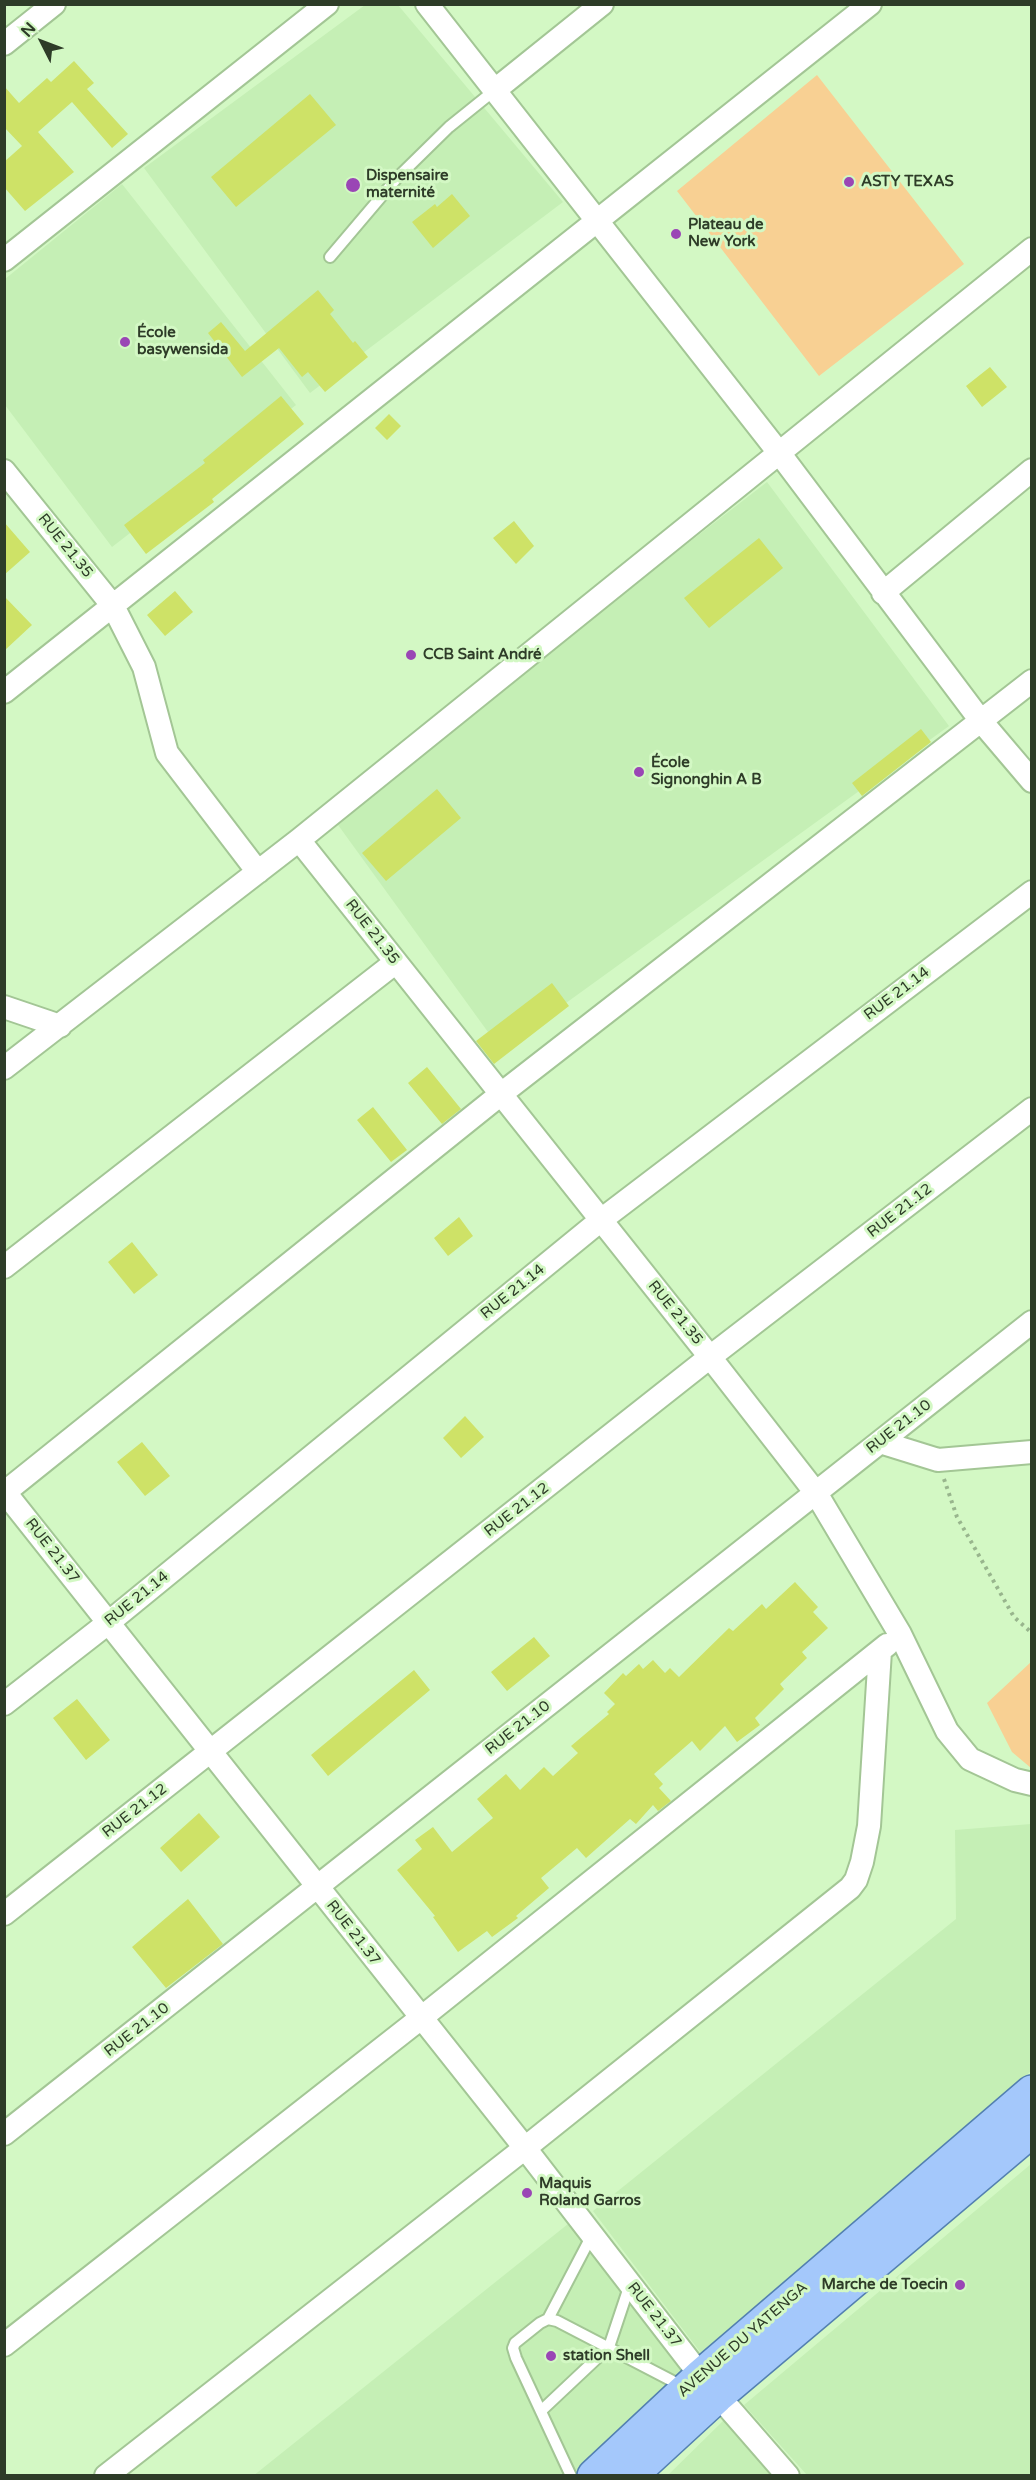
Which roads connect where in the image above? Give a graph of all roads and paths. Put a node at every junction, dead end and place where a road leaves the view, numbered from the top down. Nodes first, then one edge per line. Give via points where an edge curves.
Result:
1 (54, 4) edge
2 (327, 4) edge
3 (427, 4) edge
4 (602, 4) edge
5 (870, 4) edge
6 (4, 44) edge
7 (495, 90) junction
8 (597, 221) junction
9 (1032, 249) edge
10 (330, 257) dead end
11 (4, 260) edge
12 (780, 454) junction
13 (1032, 470) edge
14 (4, 471) edge
15 (883, 593) junction
16 (113, 606) junction
17 (1032, 681) edge
18 (4, 692) edge
19 (981, 721) junction
20 (1032, 781) edge
21 (299, 840) junction
22 (258, 872) junction
23 (1032, 892) edge
24 (396, 962) junction
25 (4, 1007) edge
26 (60, 1026) junction
27 (4, 1068) edge
28 (501, 1094) junction
29 (1032, 1108) edge
30 (600, 1220) junction
31 (4, 1267) edge
32 (1032, 1322) edge
33 (710, 1357) junction
34 (880, 1442) junction
35 (1032, 1452) edge
36 (938, 1460) junction
37 (5, 1492) edge
38 (816, 1493) junction
39 (108, 1623) junction
40 (1032, 1633) edge
41 (900, 1634) junction
42 (880, 1651) junction
43 (4, 1704) edge
44 (210, 1752) junction
45 (1032, 1784) edge
46 (317, 1887) junction
47 (4, 1914) edge
48 (421, 2018) junction
49 (1032, 2092) edge
50 (1032, 2130) edge
51 (4, 2134) edge
52 (525, 2148) junction
53 (592, 2235) junction
54 (630, 2284) junction
55 (548, 2319) junction
56 (4, 2345) edge
57 (609, 2347) junction
58 (702, 2387) junction
59 (542, 2410) junction
60 (106, 2475) edge
61 (570, 2475) edge
62 (594, 2475) edge
63 (630, 2475) edge
64 (788, 2475) edge

1 - 6 street
2 - 11 street
3 - 7 street
4 - 7 street
5 - 8 street
7 - 8 street
7 - 10 lane via 449,127 397,178
8 - 12 street
8 - 16 street
9 - 12 street
12 - 15 street
12 - 21 street
13 - 15 street
14 - 16 street, RUE 21.35
15 - 19 street
16 - 18 street
16 - 22 street, RUE 21.35 via 144,667 167,753
17 - 19 street
19 - 20 street
19 - 28 street
21 - 22 street
21 - 24 street, RUE 21.35
22 - 26 street
23 - 30 street, RUE 21.14
24 - 28 street, RUE 21.35
24 - 31 street
25 - 26 street
26 - 27 street
28 - 30 street, RUE 21.35
28 - 37 street
29 - 33 street, RUE 21.12
30 - 33 street, RUE 21.35
30 - 39 street, RUE 21.14
32 - 34 street, RUE 21.10
33 - 38 street, RUE 21.35
33 - 44 street, RUE 21.12
34 - 36 street
34 - 38 street, RUE 21.10
35 - 36 street
36 - 40 path via 957,1517 1014,1617
37 - 39 street, RUE 21.37
38 - 41 street, RUE 21.35
38 - 46 street, RUE 21.10
39 - 43 street, RUE 21.14
39 - 44 street, RUE 21.37
41 - 42 street
41 - 45 street, RUE 21.35 via 947,1731 970,1760
42 - 48 street
42 - 52 street via 869,1826 856,1880
44 - 46 street, RUE 21.37
44 - 47 street, RUE 21.12
46 - 48 street, RUE 21.37
46 - 51 street, RUE 21.10
48 - 52 street, RUE 21.37
48 - 56 street
49 - 58 main road, AVENUE DU YATENGA
50 - 58 main road, AVENUE DU YATENGA
52 - 53 street, RUE 21.37
52 - 60 street
53 - 54 street, RUE 21.37
53 - 55 lane
54 - 57 lane
54 - 58 street, RUE 21.37
55 - 57 lane
55 - 59 lane via 514,2343 513,2348
57 - 58 lane
57 - 59 lane
58 - 62 main road, AVENUE DU YATENGA
58 - 63 main road, AVENUE DU YATENGA
58 - 64 street, RUE 21.37
59 - 61 lane

